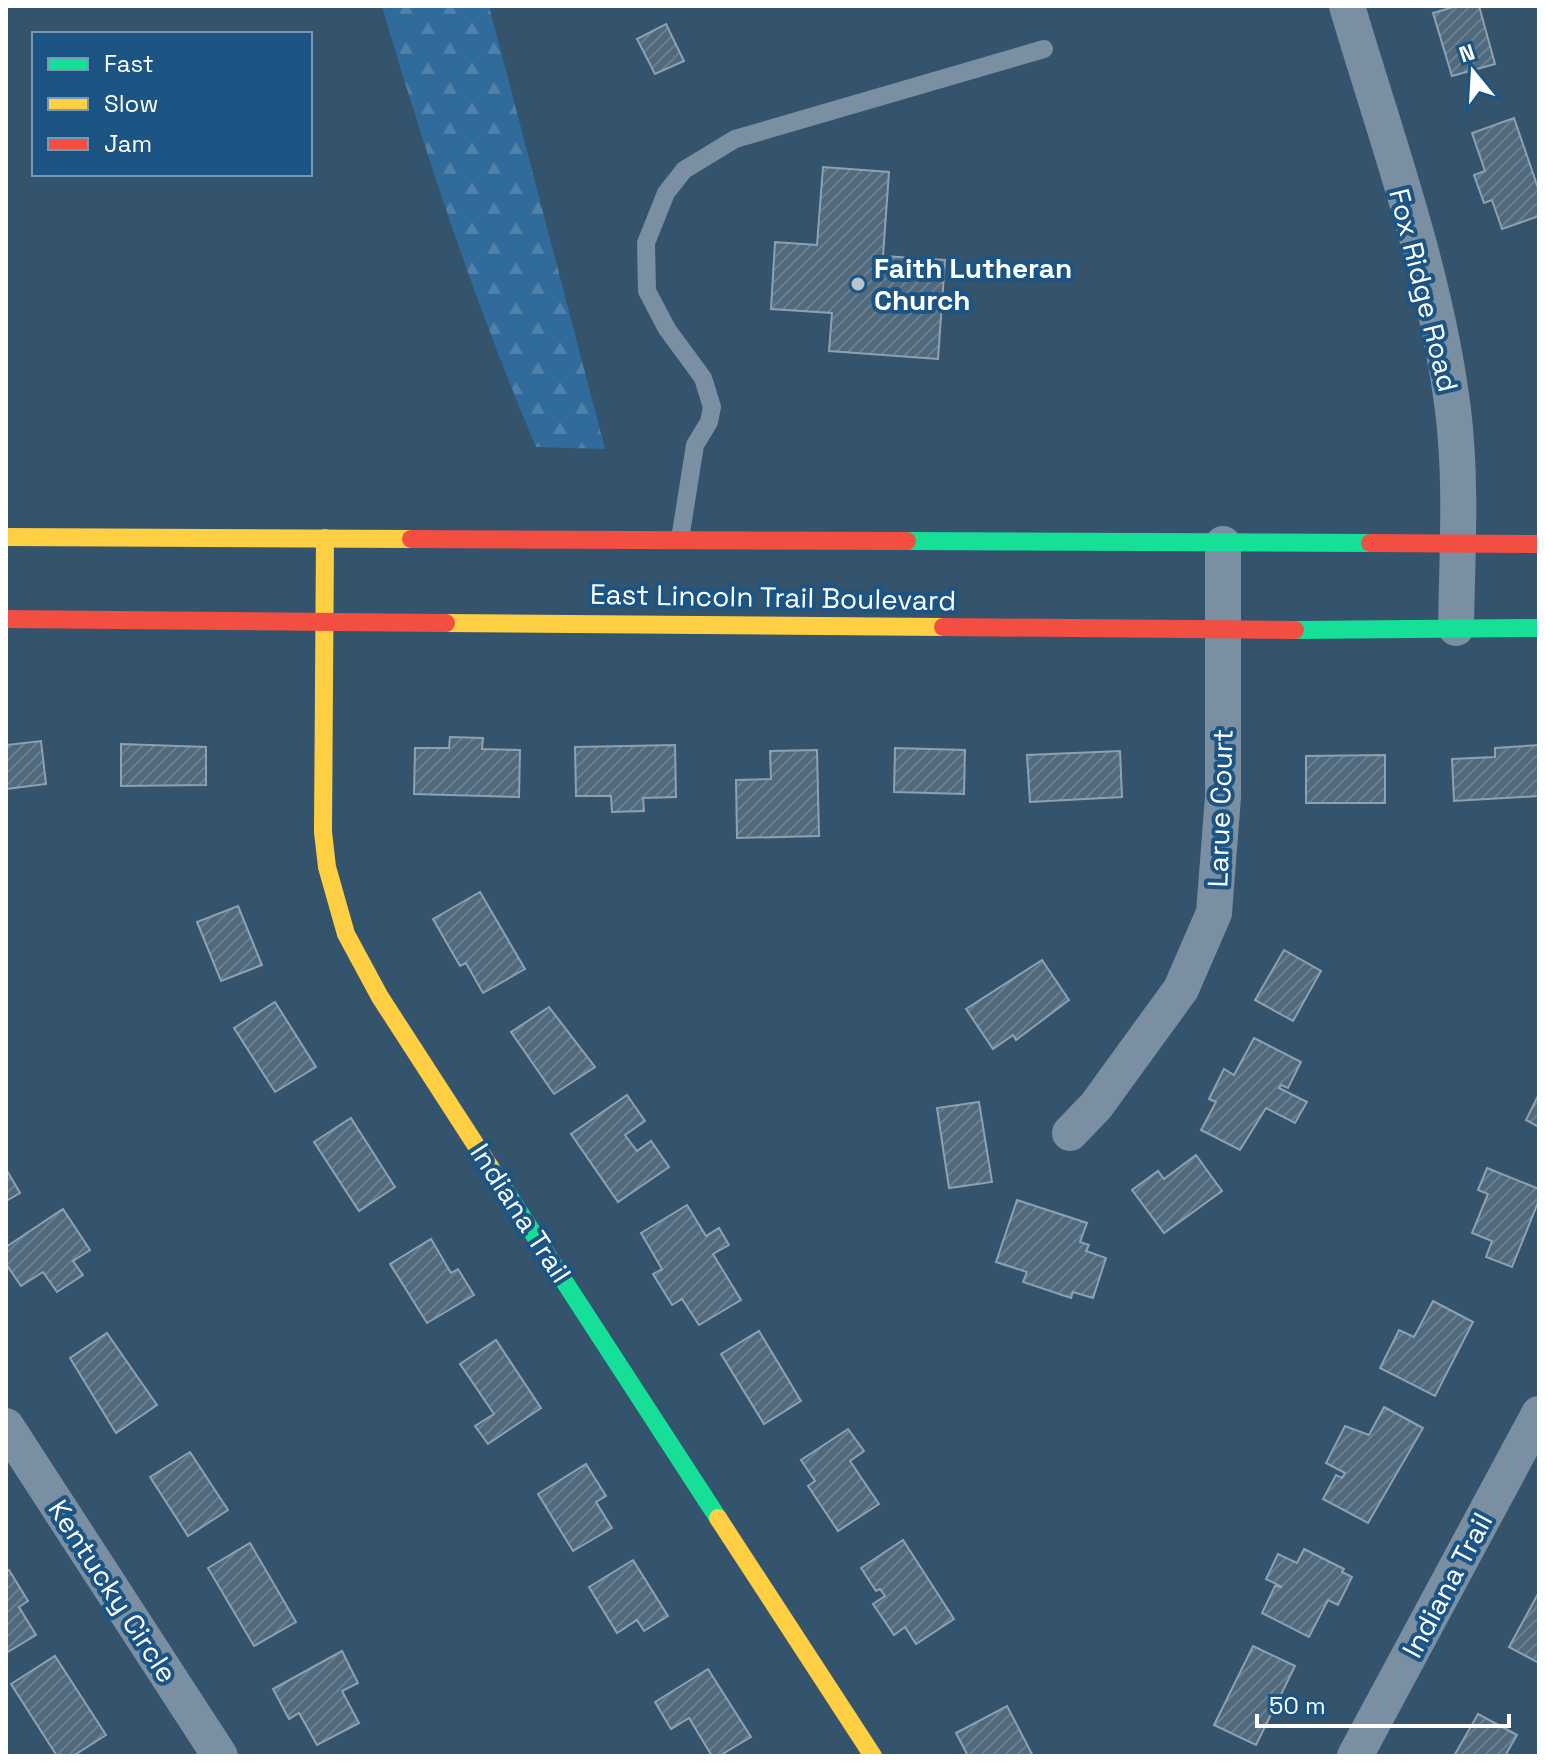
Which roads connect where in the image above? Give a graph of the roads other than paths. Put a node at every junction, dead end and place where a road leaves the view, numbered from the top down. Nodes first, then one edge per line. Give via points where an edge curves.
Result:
1 (1347, 6) edge
2 (1044, 49) dead end
3 (6, 537) edge
4 (325, 538) junction
5 (680, 539) junction
6 (1223, 544) junction
7 (1457, 544) junction
8 (1539, 544) edge
9 (6, 619) edge
10 (324, 619) junction
11 (1456, 628) junction
12 (1539, 628) edge
13 (1222, 630) junction
14 (1070, 1133) dead end
15 (1539, 1414) edge
16 (6, 1426) edge
17 (220, 1756) edge
18 (873, 1756) edge
19 (1355, 1756) edge

1 - 7 street, Fox Ridge Road via 1446,361 1454,414
2 - 5 lane via 735,139 684,170 666,193 646,243 647,291 703,378 712,407 695,445
3 - 4 street, East Lincoln Trail Boulevard
4 - 5 street, East Lincoln Trail Boulevard
4 - 10 street, Indiana Trail
5 - 6 street, East Lincoln Trail Boulevard
6 - 7 street, East Lincoln Trail Boulevard
6 - 13 street, Larue Court
7 - 8 street, East Lincoln Trail Boulevard
7 - 11 street, Fox Ridge Road
9 - 10 street, East Lincoln Trail Boulevard
10 - 13 street, East Lincoln Trail Boulevard
10 - 18 street, Indiana Trail via 323,832 334,900 346,934 380,997
11 - 12 street, East Lincoln Trail Boulevard
11 - 13 street, East Lincoln Trail Boulevard
13 - 14 street, Larue Court via 1223,797 1214,913 1181,989 1096,1106
15 - 19 street, Indiana Trail
16 - 17 street, Kentucky Circle

